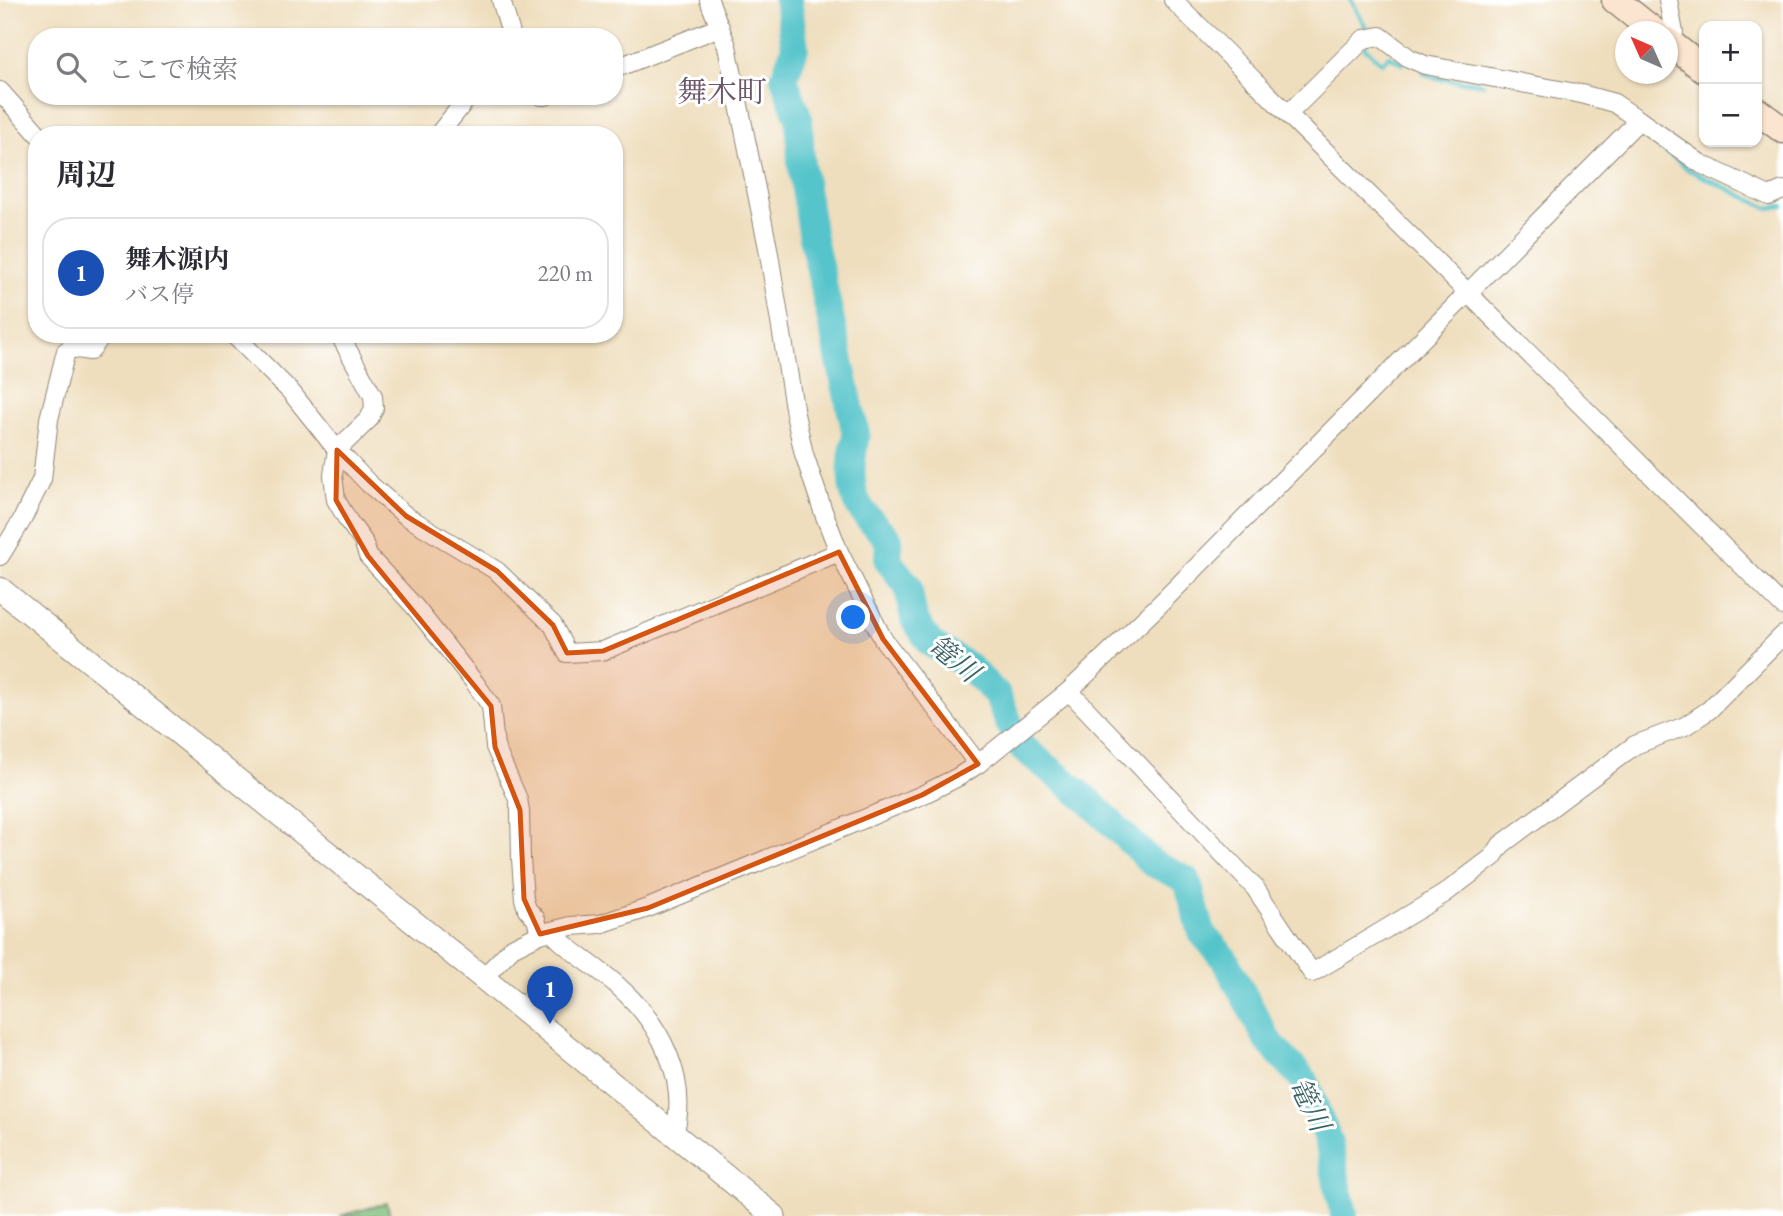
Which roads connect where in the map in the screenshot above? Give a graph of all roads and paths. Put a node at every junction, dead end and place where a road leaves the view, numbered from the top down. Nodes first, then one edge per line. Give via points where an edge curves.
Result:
1 (501, 0) edge
2 (709, 0) edge
3 (1173, 0) edge
4 (1615, 0) edge
5 (1668, 0) edge
6 (1641, 21) edge
7 (1672, 21) edge
8 (720, 27) junction
9 (509, 28) edge
10 (1678, 50) edge
11 (623, 65) edge
12 (1699, 66) edge
13 (0, 91) edge
14 (462, 105) edge
15 (1288, 114) junction
16 (1762, 115) edge
17 (1638, 121) junction
18 (31, 126) edge
19 (445, 126) edge
20 (1783, 130) edge
21 (1783, 190) edge
22 (1467, 294) junction
23 (96, 343) edge
24 (242, 343) edge
25 (344, 343) edge
26 (337, 450) junction
27 (839, 552) junction
28 (0, 555) edge
29 (0, 589) edge
30 (1783, 606) edge
31 (1783, 635) edge
32 (1065, 693) junction
33 (978, 764) junction
34 (546, 932) junction
35 (483, 978) junction
36 (674, 1135) junction
37 (774, 1216) edge

1 - 9 street
2 - 8 street
3 - 15 street
4 - 6 main road
5 - 7 street
8 - 11 street
8 - 27 street via 768,248 804,454
10 - 12 main road
13 - 18 street
14 - 19 street
15 - 17 street via 1369,38 1380,36 1426,65 1592,97 1614,103
15 - 22 street
16 - 20 main road
17 - 21 street via 1700,164 1769,196
17 - 22 street
22 - 30 street
22 - 32 street via 1159,605
23 - 28 street via 90,351 66,351 49,419 42,479
24 - 26 street via 291,392
25 - 26 street via 373,396 374,408 369,419
26 - 27 street via 406,516 497,571 548,619 567,653 604,651
26 - 34 street via 332,475 336,500 368,556 415,607 491,706 495,747 520,810 524,899
27 - 33 street via 883,639
29 - 35 street
31 - 32 street via 1709,710 1685,726 1635,745 1501,845 1493,857 1444,894 1312,973 1255,888
32 - 33 street
33 - 34 street via 922,795 648,908 600,924
34 - 35 street via 512,948
34 - 36 street via 625,992 661,1040 678,1087 680,1115
35 - 36 street
36 - 37 street

